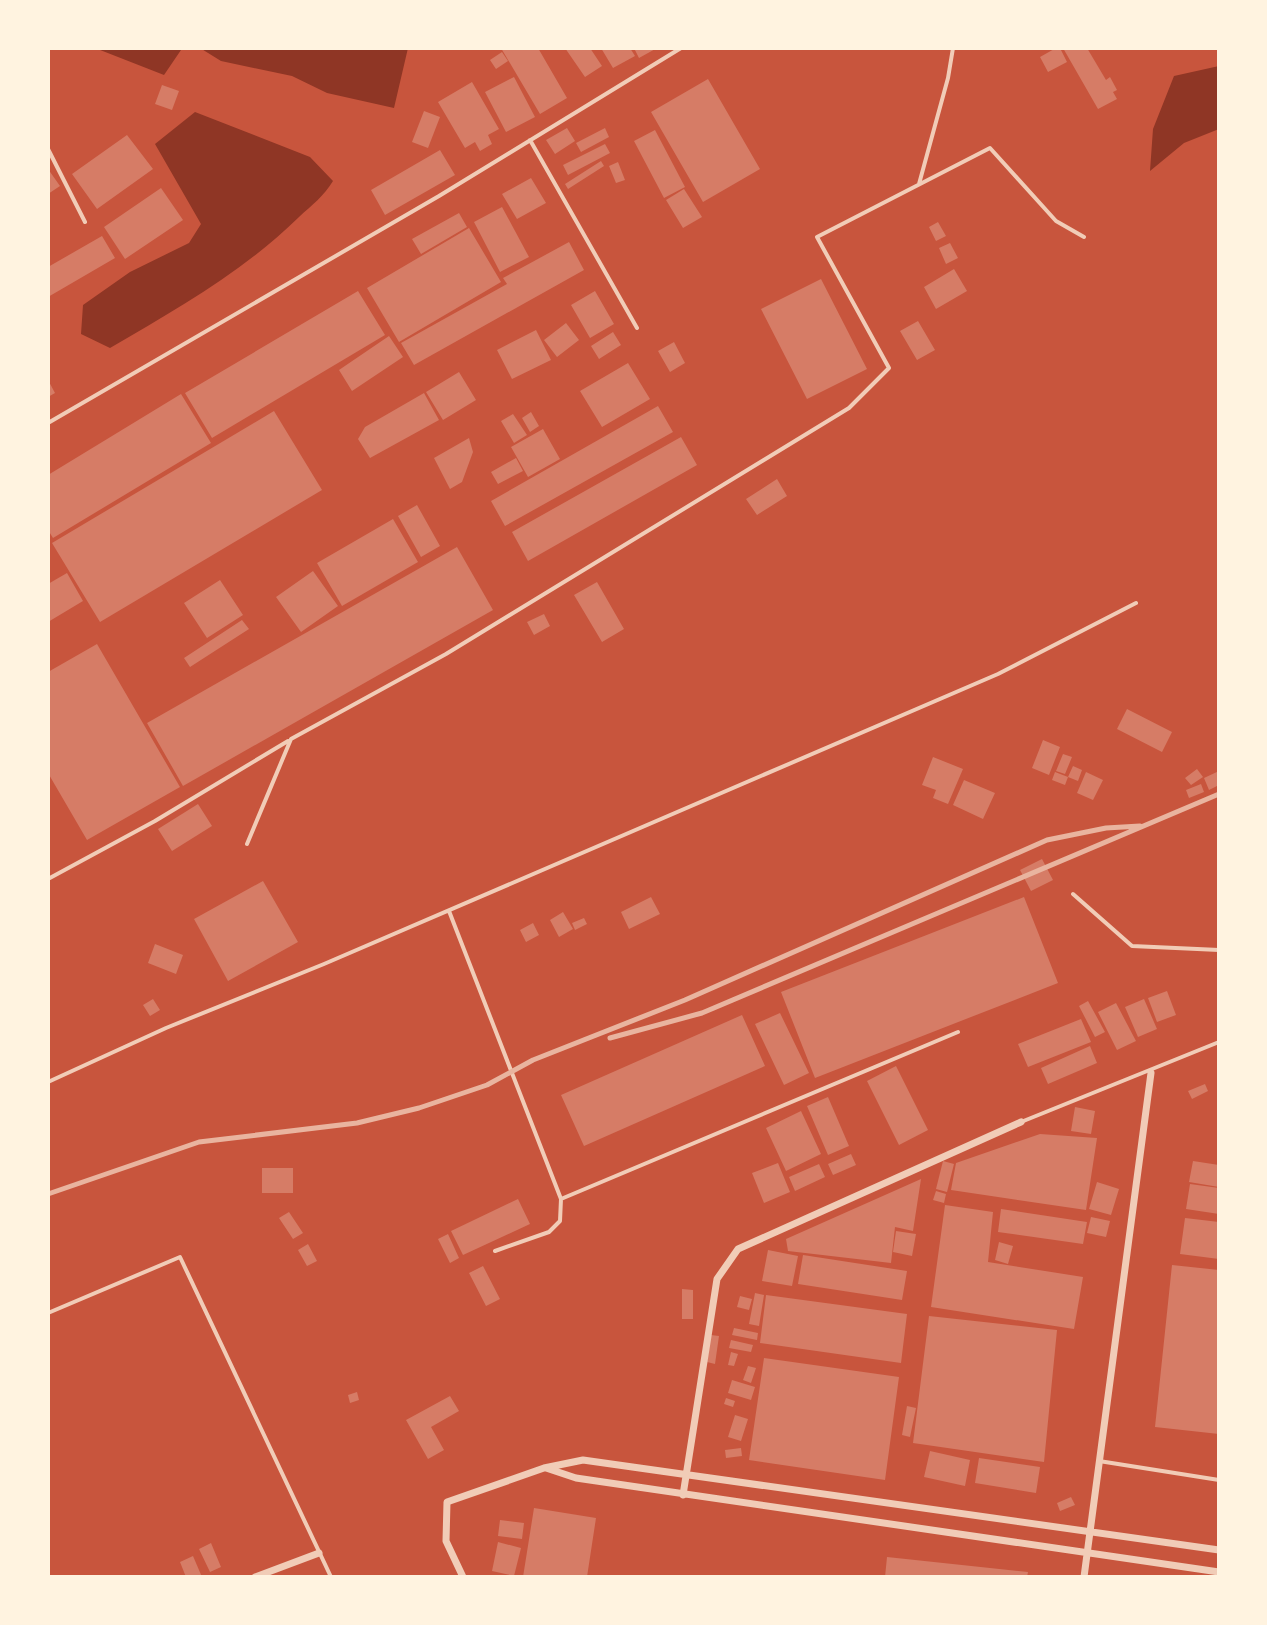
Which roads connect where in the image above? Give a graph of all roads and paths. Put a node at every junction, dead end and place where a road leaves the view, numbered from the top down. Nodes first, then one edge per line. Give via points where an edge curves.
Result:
1 (681, 48) edge
2 (953, 48) edge
3 (530, 140) junction
4 (48, 149) edge
5 (919, 184) junction
6 (85, 222) dead end
7 (1084, 237) dead end
8 (637, 328) dead end
9 (48, 423) edge
10 (1136, 603) dead end
11 (291, 739) junction
12 (247, 844) dead end
13 (48, 879) edge
14 (1073, 894) dead end
15 (449, 911) junction
16 (1219, 950) edge
17 (958, 1032) dead end
18 (1219, 1042) edge
19 (1151, 1073) junction
20 (48, 1082) edge
21 (1021, 1122) joint
22 (561, 1199) junction
23 (495, 1251) dead end
24 (48, 1313) edge
25 (1099, 1461) junction
26 (544, 1468) junction
27 (686, 1472) junction
28 (1219, 1480) edge
29 (683, 1495) junction
30 (1089, 1532) junction
31 (1219, 1550) edge
32 (319, 1553) junction
33 (1086, 1555) junction
34 (1219, 1572) edge
35 (255, 1577) edge
36 (331, 1577) edge
37 (463, 1577) edge
38 (1084, 1577) edge

1 - 3 lane
2 - 5 lane
3 - 8 lane
3 - 9 lane
4 - 6 lane
5 - 7 lane via 990,148 1056,221
5 - 11 lane via 817,237 889,368 849,408 446,654
10 - 15 lane via 998,674
11 - 12 lane
11 - 13 lane
14 - 16 lane via 1132,946
15 - 20 lane
15 - 22 lane
17 - 22 lane
18 - 19 lane
19 - 21 lane
19 - 25 street
21 - 27 street via 738,1249 717,1279
22 - 23 lane via 560,1221 549,1232
24 - 32 lane via 180,1257
25 - 28 lane
25 - 30 street
26 - 27 street via 583,1460
26 - 29 street
26 - 37 street via 447,1502 446,1541
27 - 29 street
27 - 30 street
29 - 33 street
30 - 31 street
30 - 33 street
32 - 35 street
32 - 36 lane
33 - 34 street
33 - 38 street

